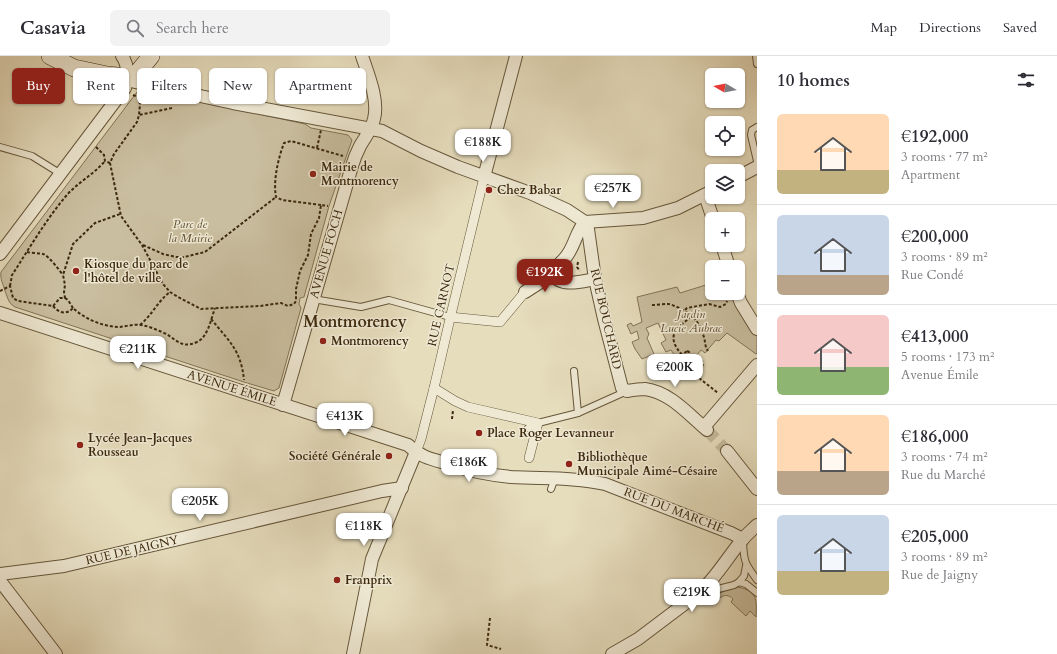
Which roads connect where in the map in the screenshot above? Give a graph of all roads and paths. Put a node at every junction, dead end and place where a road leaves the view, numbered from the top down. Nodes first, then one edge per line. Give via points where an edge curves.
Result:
1 (50, 56) edge
2 (122, 56) edge
3 (152, 56) edge
4 (362, 56) edge
5 (516, 56) edge
6 (756, 56) edge
7 (757, 64) edge
8 (74, 68) edge
9 (127, 68) edge
10 (129, 81) edge
11 (129, 84) edge
12 (129, 89) edge
13 (112, 104) edge
14 (172, 108) dead end
15 (140, 115) junction
16 (322, 120) junction
17 (757, 127) edge
18 (371, 129) junction
19 (87, 140) junction
20 (0, 147) edge
21 (317, 148) junction
22 (354, 160) junction
23 (105, 161) junction
24 (757, 161) edge
25 (110, 164) junction
26 (757, 167) edge
27 (745, 173) edge
28 (61, 174) junction
29 (484, 176) junction
30 (705, 195) edge
31 (276, 197) junction
32 (321, 205) junction
33 (340, 208) junction
34 (120, 214) junction
35 (585, 222) junction
36 (142, 245) junction
37 (27, 252) junction
38 (0, 254) edge
39 (553, 274) junction
40 (63, 275) junction
41 (595, 279) junction
42 (10, 286) junction
43 (0, 291) edge
44 (170, 292) junction
45 (525, 292) joint
46 (65, 298) junction
47 (313, 299) junction
48 (729, 300) edge
49 (738, 300) edge
50 (652, 305) dead end
51 (53, 306) junction
52 (73, 308) junction
53 (215, 308) junction
54 (685, 310) junction
55 (0, 313) edge
56 (692, 316) junction
57 (450, 317) junction
58 (211, 319) junction
59 (140, 325) junction
60 (757, 329) edge
61 (708, 351) dead end
62 (682, 355) junction
63 (686, 359) junction
64 (757, 365) edge
65 (574, 371) dead end
66 (434, 388) junction
67 (626, 391) junction
68 (245, 392) junction
69 (726, 400) junction
70 (283, 405) junction
71 (453, 410) dead end
72 (578, 413) junction
73 (452, 419) dead end
74 (538, 423) junction
75 (528, 428) dead end
76 (727, 451) tunnel mouth
77 (416, 452) junction
78 (530, 468) junction
79 (402, 488) junction
80 (757, 489) edge
81 (757, 525) edge
82 (742, 539) junction
83 (746, 566) junction
84 (0, 574) edge
85 (757, 579) edge
86 (0, 581) edge
87 (739, 582) junction
88 (707, 586) junction
89 (757, 593) edge
90 (490, 618) dead end
91 (501, 649) dead end
92 (56, 654) edge
93 (354, 654) edge
94 (612, 654) edge

1 - 8 main road
2 - 9 street
3 - 10 main road
4 - 18 street, AVENUE FOCH via 376,109
5 - 29 street
6 - 7 lane
11 - 16 street via 135,82
12 - 15 path via 138,98
13 - 19 street
14 - 15 path
15 - 25 path
16 - 18 street
16 - 21 path
17 - 24 lane via 752,130 751,135
18 - 22 street, AVENUE FOCH
18 - 29 street via 382,130 421,151
19 - 23 path via 102,152
19 - 28 street
20 - 28 lane via 32,156
21 - 22 path
21 - 31 path via 291,141 284,143 274,189
22 - 33 street, AVENUE FOCH
23 - 25 path
23 - 37 path via 98,170 80,182 66,196
25 - 34 path
26 - 27 street
28 - 38 street
29 - 35 street via 530,193 567,210
29 - 57 street, RUE CARNOT
30 - 35 street via 678,208 642,218
31 - 32 path
31 - 36 path via 205,252 176,257
32 - 33 path
32 - 53 path via 319,218 310,234 308,255 300,271 294,304
33 - 47 street, AVENUE FOCH
34 - 36 path
34 - 40 path via 95,223 73,244
35 - 39 street via 568,255
35 - 41 street, RUE BOUCHARD
36 - 44 path via 162,284
37 - 40 path via 48,257
37 - 42 path via 12,275
39 - 41 street via 561,282
39 - 45 street
40 - 46 path
41 - 67 street, RUE BOUCHARD via 622,388
42 - 43 path
42 - 51 path via 13,298 18,301
44 - 53 path via 201,309
44 - 59 path
45 - 57 street via 500,322
46 - 51 path via 60,298
46 - 52 path
47 - 57 lane via 361,308 389,300
47 - 70 street, AVENUE FOCH
48 - 54 path via 720,307 709,304
49 - 60 street
50 - 54 path via 669,304
51 - 52 path via 62,312
52 - 59 path via 97,323 117,327
53 - 58 path
54 - 56 path
55 - 68 street, AVENUE ÉMILE
56 - 61 path via 700,324
56 - 62 path via 675,332 674,345
57 - 66 street, RUE CARNOT
58 - 59 path via 203,338 187,345 179,344 173,337
58 - 68 path via 237,351
62 - 63 path via 680,360
62 - 63 path via 686,351 689,352
63 - 69 path via 696,362 694,374
64 - 69 street
65 - 72 lane
66 - 74 street via 468,406
66 - 77 street, RUE CARNOT
67 - 69 street via 644,389 660,393 706,429
67 - 72 lane
68 - 70 street, AVENUE ÉMILE
70 - 77 street, AVENUE ÉMILE via 408,445
71 - 73 path
72 - 74 lane
74 - 75 lane
74 - 78 street
76 - 80 street
77 - 78 street, RUE DU MARCHÉ via 424,457 469,471 510,476
77 - 79 street
78 - 82 street, RUE DU MARCHÉ via 553,484 588,480 605,484
79 - 84 street, RUE DE JAIGNY via 64,566
79 - 93 street via 372,560
81 - 82 street
82 - 83 lane
82 - 88 street
83 - 85 lane
83 - 87 lane via 744,576
86 - 92 street
87 - 88 lane via 714,590
87 - 89 lane
88 - 94 street via 638,639
90 - 91 path via 487,645

